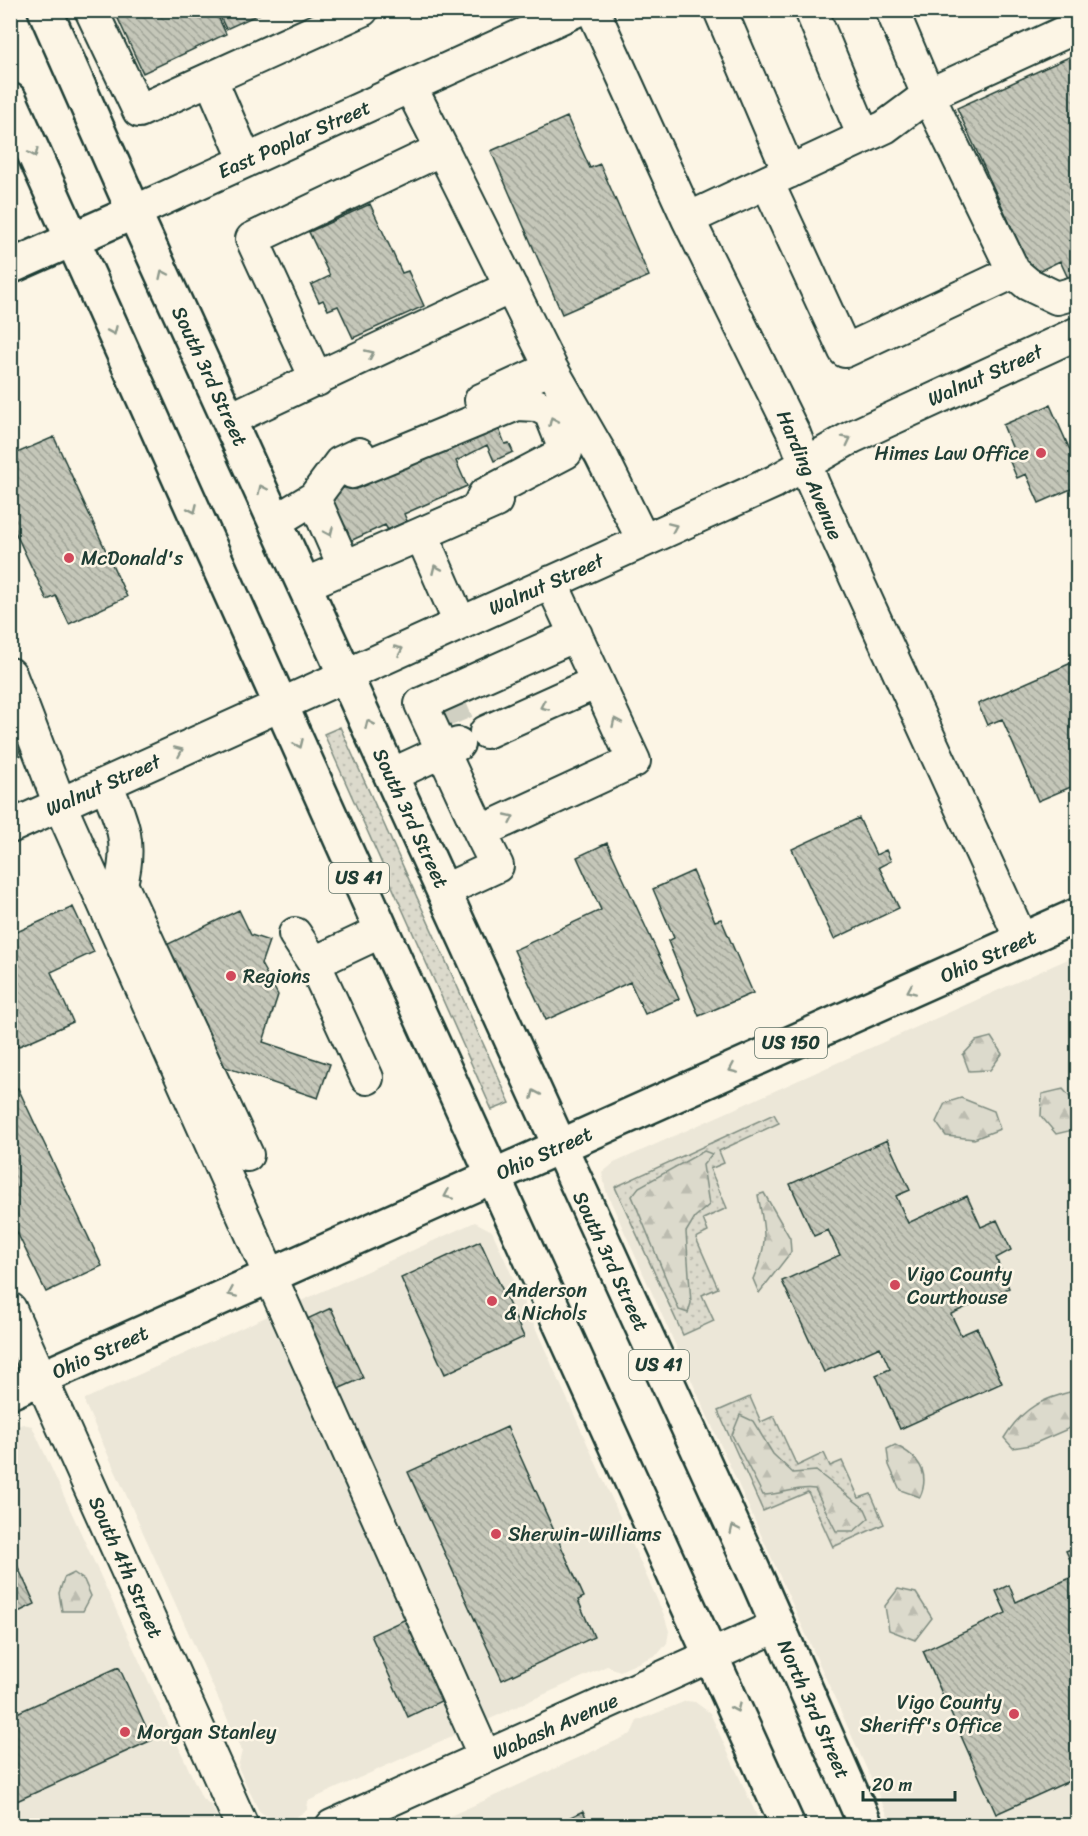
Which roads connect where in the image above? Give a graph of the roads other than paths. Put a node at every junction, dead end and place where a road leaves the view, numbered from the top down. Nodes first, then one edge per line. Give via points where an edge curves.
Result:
1 (45, 10) edge
2 (91, 10) edge
3 (362, 10) edge
4 (578, 10) edge
5 (593, 10) edge
6 (720, 10) edge
7 (811, 10) edge
8 (892, 10) edge
9 (1077, 26) edge
10 (211, 80) junction
11 (410, 86) junction
12 (927, 95) junction
13 (10, 99) edge
14 (864, 137) junction
15 (442, 149) junction
16 (246, 161) junction
17 (778, 177) junction
18 (134, 212) junction
19 (688, 219) junction
20 (72, 239) junction
21 (10, 267) edge
22 (1014, 272) junction
23 (512, 287) junction
24 (1077, 292) edge
25 (1077, 333) edge
26 (551, 368) junction
27 (317, 380) junction
28 (230, 419) junction
29 (601, 454) junction
30 (340, 463) junction
31 (805, 463) junction
32 (314, 498) junction
33 (477, 510) junction
34 (276, 521) junction
35 (421, 534) junction
36 (643, 540) junction
37 (344, 566) junction
38 (551, 582) junction
39 (306, 584) junction
40 (460, 623) junction
41 (579, 642) junction
42 (10, 674) edge
43 (346, 674) junction
44 (597, 682) junction
45 (281, 705) junction
46 (445, 711) junction
47 (462, 743) junction
48 (391, 775) junction
49 (106, 784) junction
50 (60, 804) junction
51 (10, 826) edge
52 (480, 832) junction
53 (444, 890) junction
54 (1077, 915) edge
55 (382, 931) junction
56 (295, 934) dead end
57 (1022, 940) junction
58 (314, 963) junction
59 (367, 1078) dead end
60 (559, 1147) junction
61 (247, 1155) dead end
62 (494, 1175) junction
63 (271, 1275) junction
64 (10, 1309) edge
65 (42, 1378) junction
66 (10, 1392) edge
67 (777, 1626) junction
68 (711, 1655) junction
69 (485, 1757) junction
70 (242, 1826) edge
71 (332, 1826) edge
72 (788, 1826) edge
73 (866, 1826) edge

1 - 18 main road, South 3rd Street / US 41
2 - 10 street via 139,111
3 - 10 street
4 - 11 street, East Poplar Street
5 - 19 street, Harding Avenue
6 - 17 street
7 - 14 street
8 - 12 street
9 - 12 street
10 - 16 street
11 - 15 street
11 - 16 street, East Poplar Street
12 - 14 street via 885,127
12 - 22 street
13 -> 20 main road, US 41
14 - 17 street
15 - 23 street
15 - 27 street via 252,239
16 - 18 street, East Poplar Street
17 - 19 street
17 - 22 street via 845,351
18 - 20 main road, East Poplar Street
28 -> 18 main road, South 3rd Street / US 41
19 - 31 street, Harding Avenue
20 - 21 main road, East Poplar Street
20 -> 45 main road, US 41
22 - 24 street via 1028,284 1057,298
23 - 26 street
27 -> 23 street
31 -> 25 street, Walnut Street via 944,393
26 - 29 street
26 - 30 street
27 - 28 street
34 -> 28 main road, South 3rd Street / US 41
29 - 33 street
29 - 36 street
30 - 32 street
33 -> 30 street via 484,495 566,452 550,412 536,405 517,404 352,472
36 -> 31 street, Walnut Street via 774,482
31 - 57 street, Harding Avenue
32 - 34 street
32 -> 37 street
33 - 35 street
34 - 39 main road, South 3rd Street / US 41
35 - 37 street
40 -> 35 street
36 - 38 street, Walnut Street
37 - 39 street
38 - 40 street, Walnut Street
38 - 41 street
39 - 43 main road, South 3rd Street / US 41
43 -> 40 street, Walnut Street
41 - 44 street
41 - 46 street
41 - 46 street via 421,704
42 - 50 street
43 - 45 street, Walnut Street
48 -> 43 main road, South 3rd Street / US 41
44 -> 47 street
52 -> 44 street via 634,761
49 -> 45 street, Walnut Street
45 -> 55 main road, US 41
46 - 47 street
47 - 48 street
47 - 52 street
48 - 53 main road, South 3rd Street / US 41
49 - 50 street, Walnut Street
49 - 61 street via 124,827 127,862 121,884
50 - 51 street, Walnut Street
50 - 63 street
52 - 53 street via 497,866
60 -> 53 main road, South 3rd Street / US 41
54 - 57 main road, Ohio Street / US 150
55 - 58 street
55 - 62 main road, US 41
56 - 58 street
57 -> 60 main road, Ohio Street / US 150
58 - 59 street
60 - 62 main road, Ohio Street
67 -> 60 main road, South 3rd Street / US 41
62 -> 63 main road, Ohio Street
62 - 68 main road, US 41
63 -> 65 main road, Ohio Street
63 - 69 street
64 - 65 street, South 4th Street
65 - 66 main road, Ohio Street
65 - 70 street, South 4th Street
67 - 68 street, Wabash Avenue
67 - 73 main road, North 3rd Street / US 41
68 - 69 street, Wabash Avenue
68 -> 72 main road, US 41
69 - 71 street, Wabash Avenue

